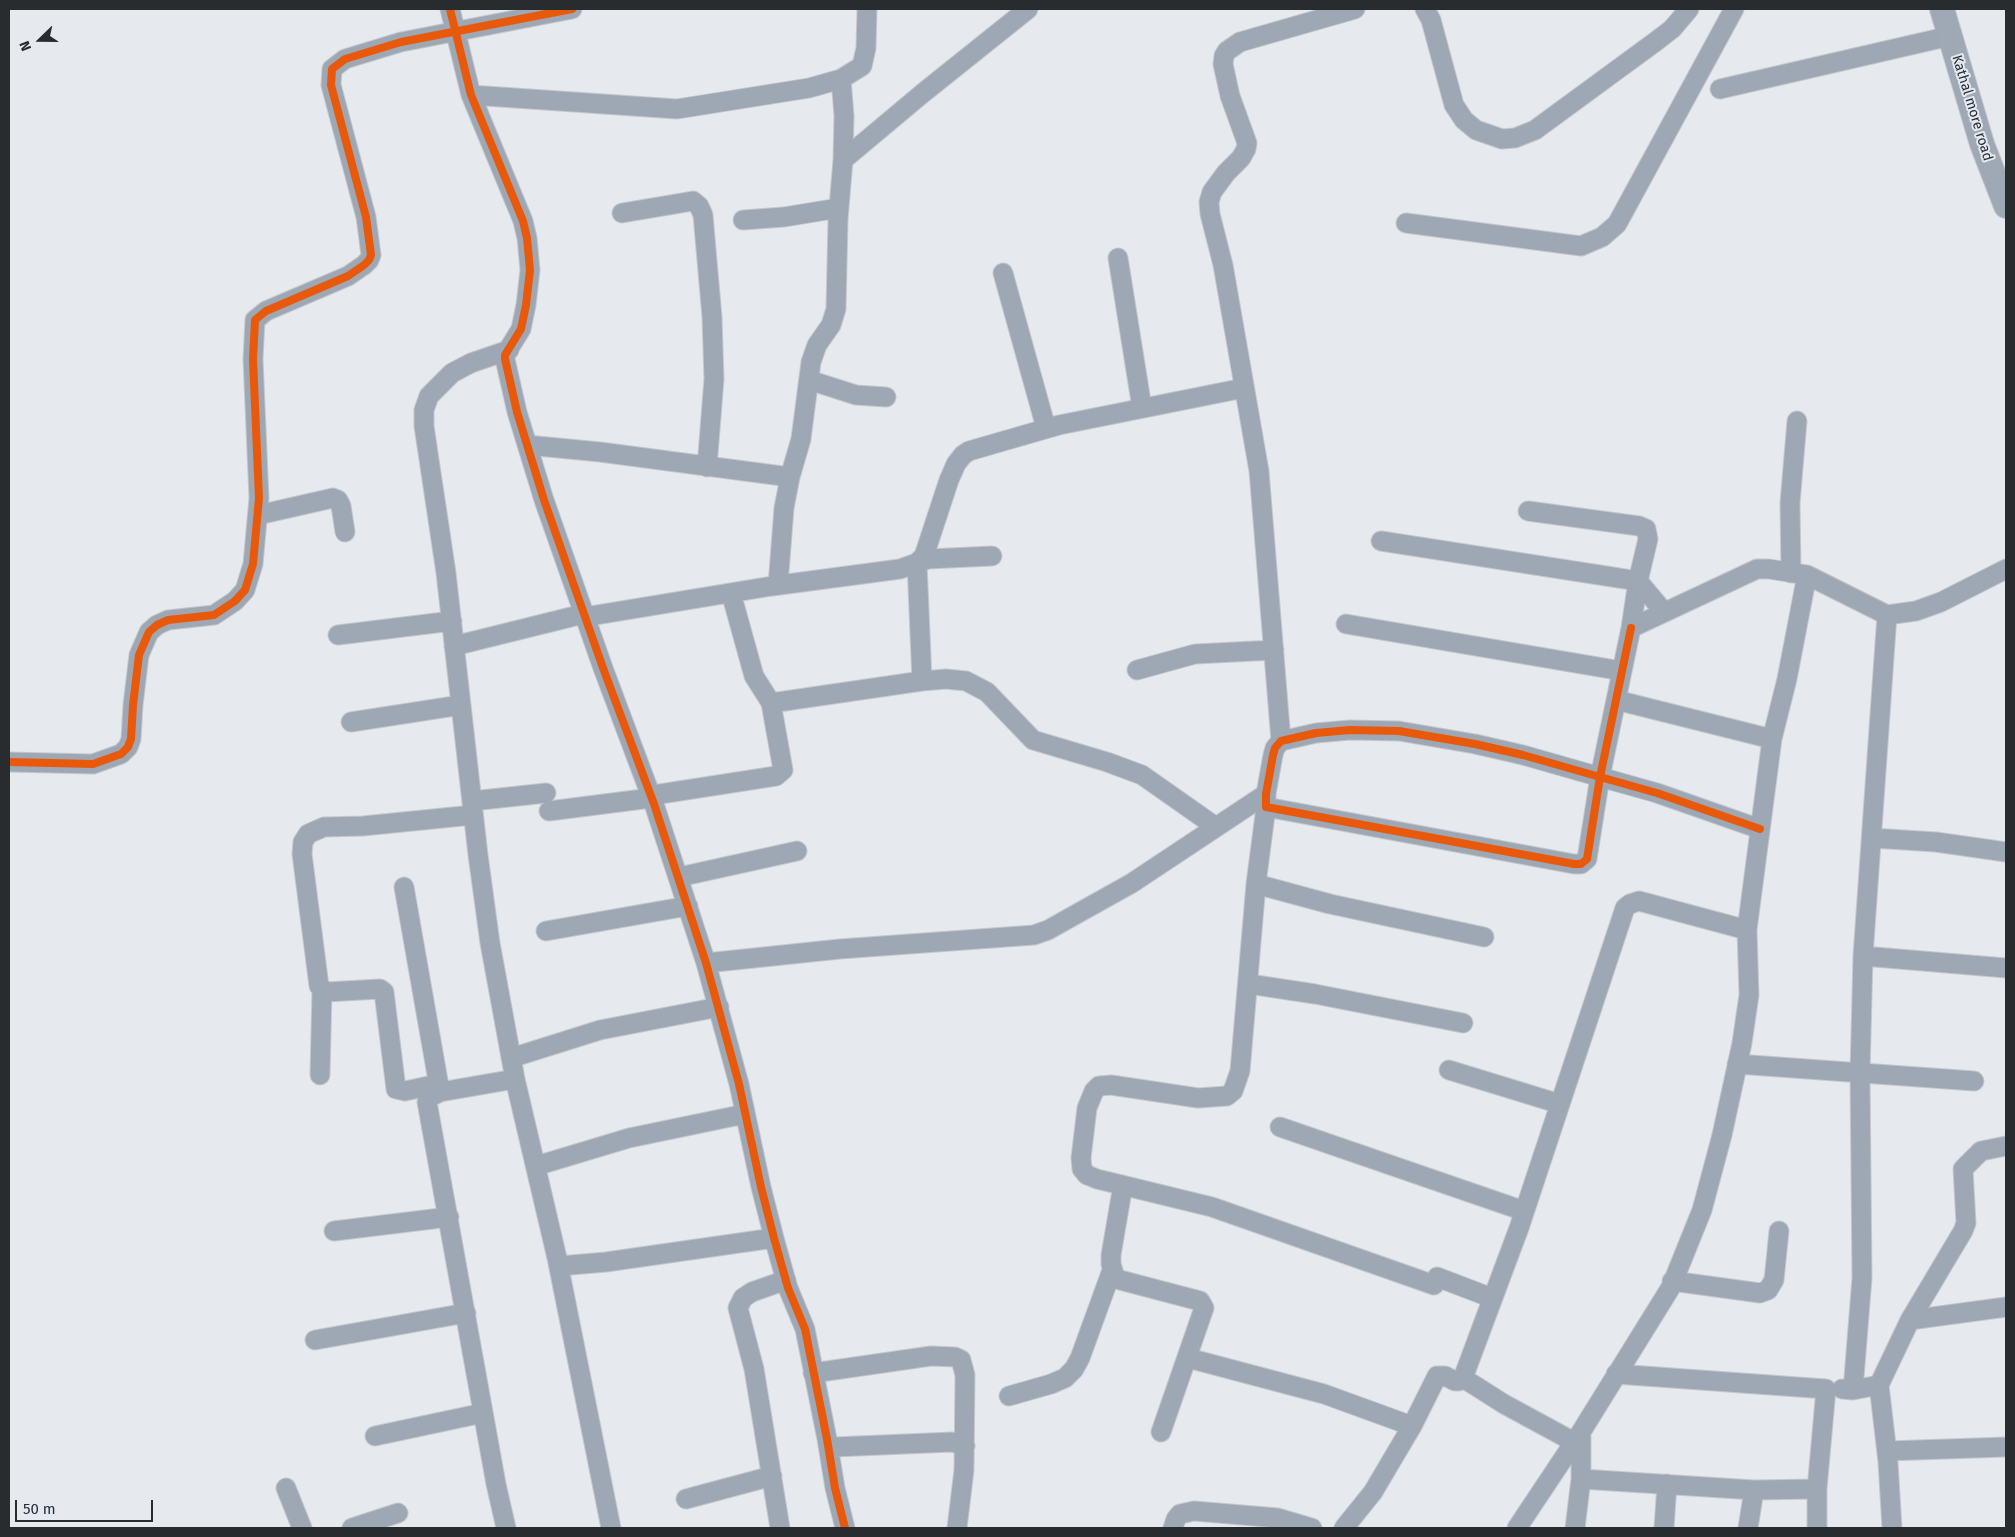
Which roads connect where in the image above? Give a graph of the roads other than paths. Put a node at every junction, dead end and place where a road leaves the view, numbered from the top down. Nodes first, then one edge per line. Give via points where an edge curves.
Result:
1 (450, 9) edge
2 (572, 9) edge
3 (866, 9) edge
4 (1028, 9) edge
5 (1425, 9) edge
6 (1689, 9) edge
7 (1734, 9) edge
8 (1942, 9) edge
9 (1350, 10) edge
10 (454, 31) junction
11 (1950, 36) junction
12 (841, 79) junction
13 (1720, 89) dead end
14 (471, 95) junction
15 (843, 160) junction
16 (2006, 206) edge
17 (839, 208) junction
18 (622, 212) dead end
19 (743, 220) dead end
20 (1406, 223) dead end
21 (1118, 258) dead end
22 (1003, 273) dead end
23 (509, 350) junction
24 (809, 380) junction
25 (1244, 388) junction
26 (886, 397) dead end
27 (1142, 408) junction
28 (1797, 421) dead end
29 (1046, 428) junction
30 (527, 445) junction
31 (707, 467) junction
32 (790, 477) junction
33 (1528, 511) dead end
34 (258, 516) junction
35 (345, 532) dead end
36 (1381, 541) dead end
37 (992, 556) dead end
38 (917, 562) junction
39 (2006, 569) edge
40 (1799, 574) junction
41 (1638, 581) junction
42 (778, 585) junction
43 (731, 593) junction
44 (1664, 612) junction
45 (584, 615) junction
46 (1887, 615) junction
47 (452, 621) junction
48 (1346, 624) dead end
49 (1630, 628) junction
50 (338, 635) dead end
51 (454, 646) junction
52 (1274, 650) junction
53 (1137, 670) dead end
54 (1622, 671) junction
55 (922, 681) junction
56 (1616, 700) junction
57 (771, 703) junction
58 (461, 705) junction
59 (350, 722) dead end
60 (1772, 739) junction
61 (1281, 741) junction
62 (9, 762) edge
63 (1600, 777) junction
64 (546, 793) dead end
65 (652, 798) junction
66 (1266, 800) junction
67 (472, 808) junction
68 (550, 812) dead end
69 (1216, 827) junction
70 (1760, 829) junction
71 (1872, 838) junction
72 (797, 851) dead end
73 (2006, 852) edge
74 (679, 878) junction
75 (1256, 884) junction
76 (404, 887) dead end
77 (688, 906) junction
78 (1747, 930) junction
79 (546, 931) dead end
80 (1484, 937) dead end
81 (1863, 956) junction
82 (706, 963) junction
83 (2006, 968) edge
84 (1249, 984) junction
85 (322, 990) junction
86 (719, 1007) junction
87 (1463, 1023) dead end
88 (511, 1058) junction
89 (1737, 1064) junction
90 (1450, 1070) dead end
91 (1860, 1073) junction
92 (320, 1075) dead end
93 (515, 1080) junction
94 (1974, 1081) dead end
95 (439, 1088) junction
96 (1560, 1104) junction
97 (745, 1114) junction
98 (1280, 1127) dead end
99 (2006, 1146) edge
100 (536, 1166) junction
101 (1123, 1185) junction
102 (1524, 1211) junction
103 (449, 1217) junction
104 (334, 1231) dead end
105 (1779, 1231) dead end
106 (774, 1238) junction
107 (559, 1266) junction
108 (1112, 1270) junction
109 (786, 1280) junction
110 (1672, 1282) junction
111 (1492, 1298) junction
112 (2006, 1307) edge
113 (466, 1313) junction
114 (1910, 1320) junction
115 (315, 1340) dead end
116 (1188, 1358) junction
117 (813, 1373) junction
118 (1616, 1374) junction
119 (1463, 1378) junction
120 (1879, 1385) junction
121 (1826, 1389) junction
122 (1853, 1390) junction
123 (1009, 1396) dead end
124 (483, 1413) junction
125 (1412, 1426) junction
126 (1161, 1432) dead end
127 (375, 1436) dead end
128 (1578, 1437) junction
129 (964, 1446) junction
130 (834, 1447) dead end
131 (2006, 1447) edge
132 (1887, 1451) junction
133 (772, 1476) junction
134 (1581, 1479) junction
135 (1667, 1484) junction
136 (286, 1488) dead end
137 (1817, 1489) junction
138 (1754, 1490) junction
139 (686, 1499) dead end
140 (398, 1512) dead end
141 (302, 1528) edge
142 (352, 1528) edge
143 (506, 1528) edge
144 (610, 1528) edge
145 (780, 1528) edge
146 (845, 1528) edge
147 (957, 1528) edge
148 (1172, 1528) edge
149 (1312, 1528) edge
150 (1344, 1528) edge
151 (1517, 1528) edge
152 (1576, 1528) edge
153 (1664, 1528) edge
154 (1748, 1528) edge
155 (1817, 1528) edge
156 (1892, 1528) edge

1 - 10 street
2 - 10 street
3 - 12 street via 866,48 862,66
4 - 15 street
5 - 6 street via 1431,20 1454,105 1476,130 1502,139 1535,130 1672,29
7 - 20 street via 1617,224 1602,237 1581,246
8 - 11 main road, Kathal more road
9 - 25 street via 1240,42 1224,56 1230,96 1247,143 1241,158 1212,192 1209,202
10 - 14 street
10 - 34 street via 359,54 342,60 332,69 331,85 366,217 371,255 364,265 348,276 266,311 255,320 253,359
11 - 13 street
11 - 16 main road, Kathal more road via 1982,144
12 - 14 street via 809,88 677,109
12 - 15 street
14 - 23 street via 524,221 527,238 530,270 526,305 521,329
15 - 17 street
17 - 19 street
17 - 24 street via 836,309 831,325 813,352
18 - 31 street via 693,201 703,215 714,379
21 - 27 street
22 - 29 street
23 - 30 street via 505,355 506,365
23 - 47 street via 452,373 429,396 424,410
24 - 26 street via 856,395
24 - 32 street via 801,439
25 - 27 street
25 - 52 street via 1258,471
27 - 29 street
28 - 40 street via 1790,502
29 - 38 street via 977,447 963,455 949,480 924,556
30 - 31 street
30 - 45 street
31 - 32 street
32 - 42 street via 784,508
33 - 41 street via 1646,529 1648,539
34 - 35 street via 333,498 341,506
34 - 62 street via 253,564 244,594 214,615 162,622 145,638 139,655 131,739 125,751 93,764
36 - 41 street
37 - 38 street
38 - 42 street via 900,569
38 - 55 street
39 - 46 street via 1941,602 1916,611
40 - 44 street via 1757,569
40 - 46 street
40 - 60 street via 1787,679
41 - 44 street
41 - 49 street
42 - 43 street
43 - 45 street
43 - 57 street via 754,676
44 - 49 street
45 - 51 street
45 - 65 street
46 - 71 street
47 - 50 street
47 - 51 street
48 - 54 street
49 - 54 street
51 - 58 street
52 - 53 street via 1196,654
52 - 61 street
54 - 56 street
55 - 57 street
55 - 69 street via 966,681 979,687 1033,740 1142,775
56 - 60 street
56 - 63 street
57 - 65 street via 783,770 776,776 660,794
58 - 59 street
58 - 67 street
60 - 70 street
61 - 63 street via 1316,732 1399,731 1475,744
61 - 66 street via 1275,748
63 - 66 street via 1587,858 1581,864
63 - 70 street
64 - 67 street
65 - 68 street
65 - 74 street
66 - 69 street
66 - 75 street
67 - 85 street via 363,826 324,827 304,838 302,854 316,975
67 - 88 street via 490,943
69 - 82 street via 1132,883 1034,935 840,949
70 - 78 street
71 - 73 street via 1936,842
71 - 81 street
72 - 74 street
74 - 77 street
75 - 80 street via 1330,904
75 - 84 street
76 - 95 street
77 - 79 street
77 - 82 street
78 - 89 street via 1749,995
78 - 96 street via 1639,901 1625,908
81 - 83 street
81 - 91 street
82 - 86 street
84 - 87 street
84 - 101 street via 1240,1071 1234,1091 1227,1096 1198,1098 1112,1085 1099,1086 1094,1091 1087,1108 1082,1169 1092,1177
85 - 92 street
85 - 95 street via 380,989 384,992 396,1089
86 - 88 street via 600,1030
86 - 97 street
88 - 93 street
89 - 91 street
89 - 110 street via 1702,1210
90 - 96 street
91 - 94 street
91 - 122 street via 1862,1278
93 - 95 street
93 - 100 street
95 - 103 street via 427,1102
96 - 102 street
97 - 100 street via 629,1138
97 - 106 street
98 - 102 street
99 - 114 street via 1981,1151 1963,1169 1966,1223
100 - 107 street
101 - 108 street via 1111,1255
101 - 111 street via 1212,1207
102 - 111 street
103 - 104 street
103 - 113 street
105 - 110 street via 1774,1280 1768,1290 1760,1293
106 - 107 street
106 - 109 street
107 - 144 street
108 - 116 street via 1120,1280 1203,1304 1202,1318
108 - 123 street via 1074,1369 1065,1378 1051,1384
109 - 117 street via 805,1329
109 - 133 street via 752,1292 743,1298 738,1308 754,1369
110 - 118 street
111 - 119 street
112 - 114 street
113 - 115 street
113 - 124 street
114 - 120 street
116 - 125 street via 1324,1394
116 - 126 street
117 - 129 street via 931,1356 955,1357 961,1360 965,1375
117 - 146 street
118 - 121 street
118 - 128 street
119 - 125 street via 1455,1381 1437,1376
119 - 128 street via 1504,1404
120 - 122 street
120 - 132 street
121 - 122 street
121 - 137 street
124 - 127 street
124 - 143 street
125 - 150 street via 1373,1492
128 - 134 street
128 - 151 street
129 - 130 street via 952,1442
129 - 147 street
131 - 132 street
132 - 156 street
133 - 139 street
133 - 145 street
134 - 135 street
134 - 152 street
135 - 138 street
135 - 153 street
136 - 141 street
137 - 138 street
137 - 155 street
138 - 154 street
140 - 142 street
148 - 149 street via 1180,1514 1194,1510 1278,1518

